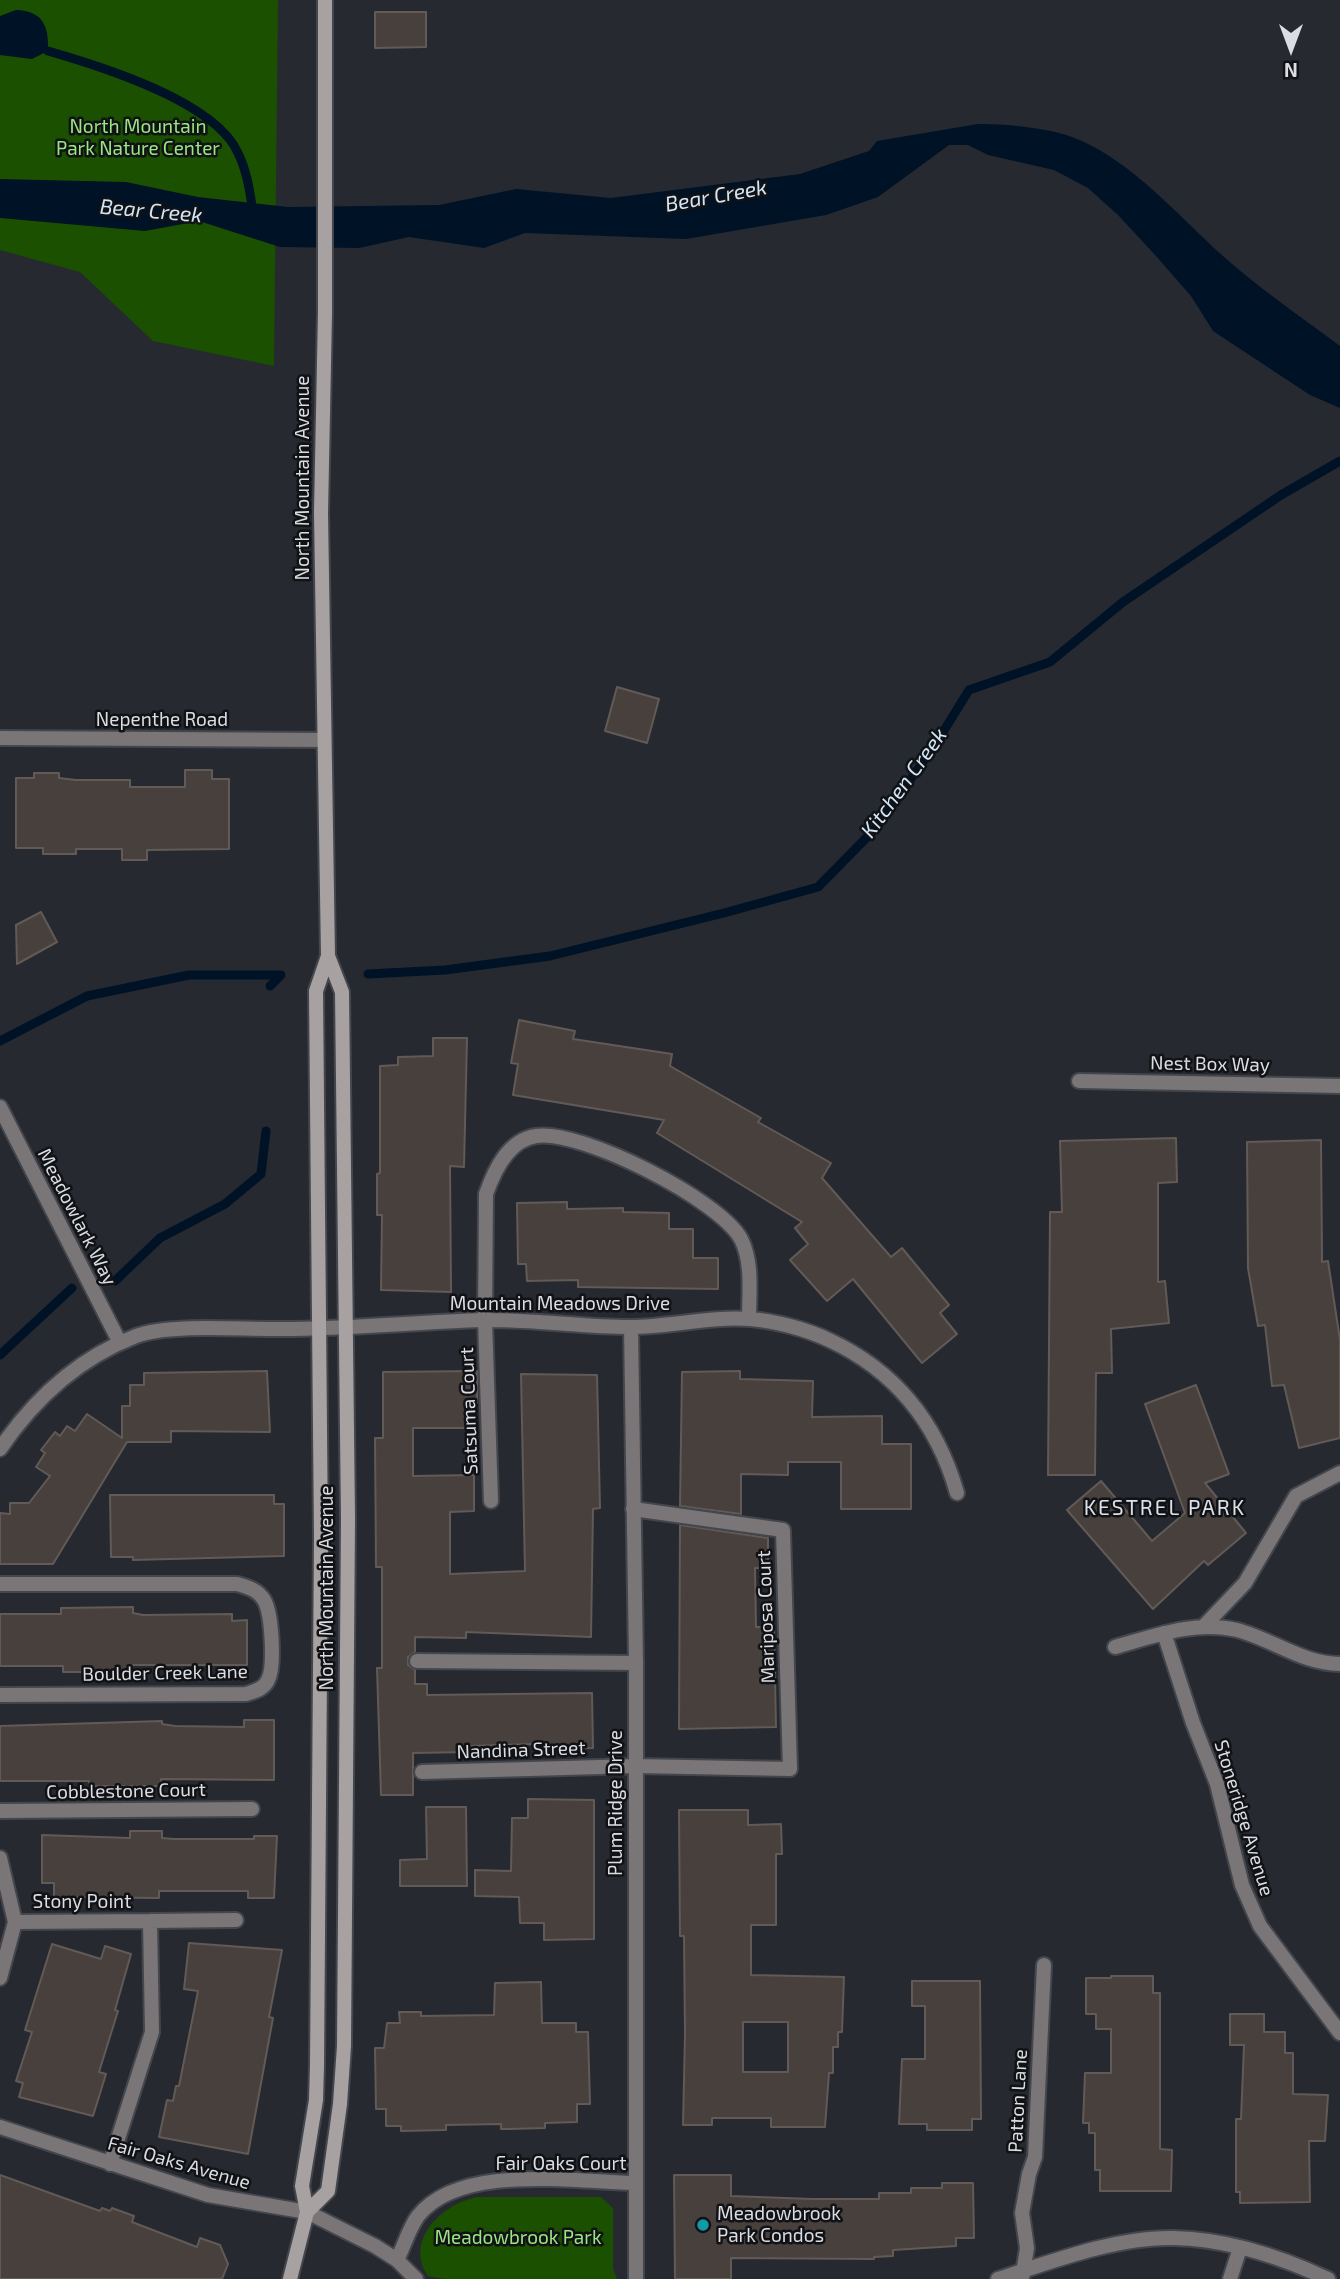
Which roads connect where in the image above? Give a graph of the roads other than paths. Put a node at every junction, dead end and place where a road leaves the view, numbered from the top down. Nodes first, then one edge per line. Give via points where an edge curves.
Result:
1 (325, 0) edge
2 (0, 738) edge
3 (324, 740) junction
4 (328, 956) junction
5 (1079, 1081) dead end
6 (1340, 1086) edge
7 (0, 1107) edge
8 (749, 1319) junction
9 (485, 1320) junction
10 (631, 1327) junction
11 (345, 1328) junction
12 (319, 1329) junction
13 (120, 1343) junction
14 (0, 1449) edge
15 (1340, 1473) edge
16 (957, 1493) dead end
17 (491, 1501) dead end
18 (634, 1509) junction
19 (0, 1584) edge
20 (1204, 1626) junction
21 (1164, 1633) junction
22 (1115, 1647) dead end
23 (417, 1661) dead end
24 (636, 1663) junction
25 (1340, 1664) edge
26 (0, 1695) edge
27 (636, 1766) junction
28 (790, 1769) joint
29 (422, 1772) dead end
30 (252, 1809) dead end
31 (0, 1811) edge
32 (0, 1858) edge
33 (236, 1920) dead end
34 (150, 1921) junction
35 (15, 1922) junction
36 (1044, 1965) dead end
37 (0, 1978) edge
38 (1340, 2033) edge
39 (0, 2127) edge
40 (110, 2164) junction
41 (636, 2183) junction
42 (307, 2212) junction
43 (1240, 2248) junction
44 (397, 2260) junction
45 (1023, 2275) edge
46 (290, 2279) edge
47 (416, 2279) edge
48 (636, 2279) edge
49 (998, 2279) edge
50 (1230, 2279) edge
51 (1328, 2279) edge

1 - 3 street, North Mountain Avenue
2 - 3 street, Nepenthe Road
3 - 4 street, North Mountain Avenue
4 - 11 street, North Mountain Avenue via 342,992
4 - 12 street, North Mountain Avenue via 316,991
5 - 6 street, Nest Box Way
7 - 13 street, Meadowlark Way
8 - 9 street, Satsuma Court via 748,1262 741,1240 712,1208 630,1161 586,1143 536,1136 509,1152 486,1195
8 - 10 street, Mountain Meadows Drive
8 - 16 street, Mountain Meadows Drive via 828,1339 871,1364 900,1389 923,1418 946,1455
9 - 10 street, Mountain Meadows Drive
9 - 11 street, Mountain Meadows Drive
9 - 17 street, Satsuma Court
10 - 18 street, Plum Ridge Drive
11 - 12 street, Mountain Meadows Drive
11 - 42 street, North Mountain Avenue via 348,1532 343,2076 328,2190
12 - 13 street, Mountain Meadows Drive via 157,1330
12 - 42 street, North Mountain Avenue via 319,2010 316,2100 302,2186
13 - 14 street, Mountain Meadows Drive via 49,1388 22,1416
15 - 20 street via 1297,1496 1245,1583
18 - 24 street, Plum Ridge Drive
18 - 28 street, Mariposa Court via 783,1530
19 - 26 street, Boulder Creek Lane via 237,1584 253,1588 264,1599 270,1616 271,1670 268,1682 246,1694
20 - 21 street
20 - 25 street via 1236,1630 1294,1654
21 - 22 street
21 - 38 street, Stoneridge Avenue via 1217,1784 1242,1885 1260,1926
23 - 24 street
24 - 27 street, Plum Ridge Drive
27 - 28 street, Nandina Street
27 - 29 street, Nandina Street
27 - 41 street, Plum Ridge Drive
30 - 31 street, Cobblestone Court
32 - 35 street
33 - 34 street, Stony Point
34 - 35 street, Stony Point
34 - 40 street, Stony Point via 152,2032
35 - 37 street
36 - 45 street, Patton Lane via 1035,2157 1022,2213 1027,2248
39 - 40 street, Fair Oaks Avenue
40 - 42 street, Fair Oaks Avenue via 208,2195
41 - 44 street, Fair Oaks Court via 502,2181 467,2185 439,2197 418,2217
41 - 48 street, Plum Ridge Drive
42 - 44 street, Fair Oaks Avenue
42 - 46 street, North Mountain Avenue
43 - 45 street via 1174,2238 1140,2241
43 - 50 street
43 - 51 street
44 - 47 street, Fair Oaks Avenue
45 - 49 street

